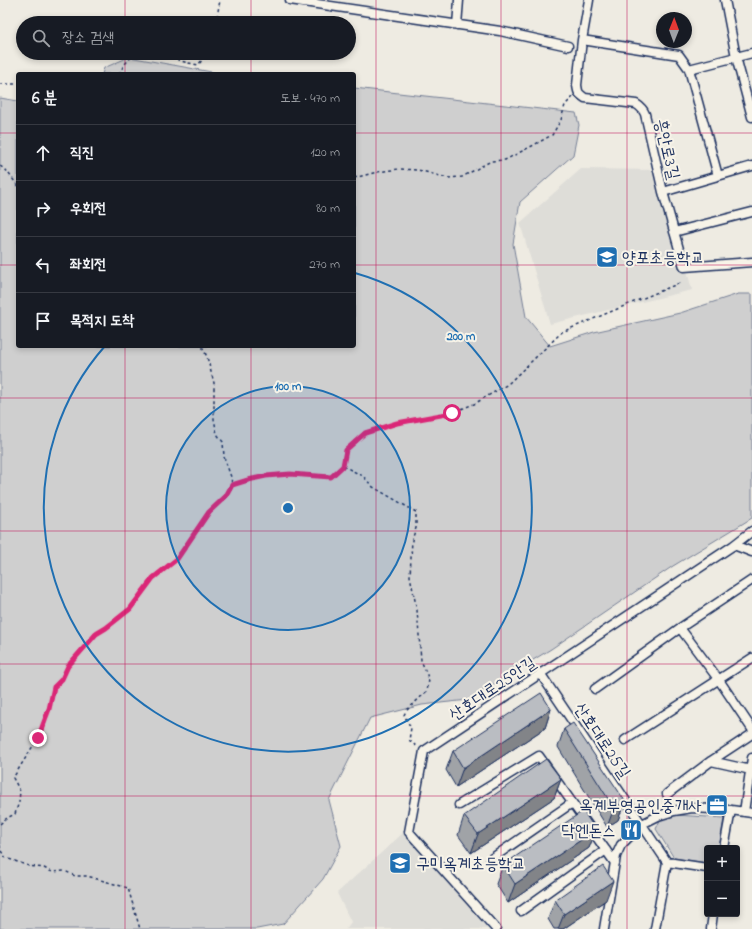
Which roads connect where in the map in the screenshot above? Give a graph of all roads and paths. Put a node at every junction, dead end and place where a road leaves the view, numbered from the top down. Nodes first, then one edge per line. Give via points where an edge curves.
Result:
1 (220, 0) edge
2 (290, 0) edge
3 (459, 0) edge
4 (589, 0) edge
5 (725, 0) edge
6 (327, 3) edge
7 (217, 16) edge
8 (456, 25) junction
9 (582, 40) junction
10 (568, 46) dead end
11 (752, 53) edge
12 (736, 57) junction
13 (129, 60) edge
14 (178, 60) edge
15 (202, 60) edge
16 (689, 69) junction
17 (120, 72) edge
18 (0, 84) edge
19 (16, 84) edge
20 (578, 93) junction
21 (752, 117) edge
22 (752, 166) edge
23 (0, 167) edge
24 (718, 176) junction
25 (356, 177) edge
26 (16, 183) edge
27 (663, 192) junction
28 (752, 212) edge
29 (674, 232) junction
30 (752, 262) edge
31 (682, 282) dead end
32 (203, 348) edge
33 (343, 466) junction
34 (232, 485) junction
35 (752, 531) edge
36 (734, 545) junction
37 (752, 552) edge
38 (752, 580) edge
39 (680, 628) junction
40 (752, 658) edge
41 (540, 673) junction
42 (719, 680) junction
43 (594, 689) dead end
44 (752, 729) edge
45 (752, 734) edge
46 (625, 740) dead end
47 (423, 758) junction
48 (752, 758) edge
49 (711, 761) junction
50 (751, 770) junction
51 (667, 794) dead end
52 (572, 803) junction
53 (459, 805) dead end
54 (730, 810) junction
55 (748, 813) edge
56 (0, 824) edge
57 (642, 824) junction
58 (0, 845) edge
59 (724, 845) edge
60 (606, 850) junction
61 (491, 859) dead end
62 (667, 862) junction
63 (615, 863) junction
64 (704, 868) edge
65 (521, 911) dead end
66 (713, 917) edge
67 (140, 929) edge
68 (496, 929) edge
69 (604, 929) edge
70 (656, 929) edge
71 (711, 929) edge

1 - 7 path
2 - 6 street
3 - 8 street
4 - 9 street
5 - 12 street
6 - 8 street
8 - 10 street via 500,31
9 - 16 street via 679,55
9 - 20 street
11 - 12 street
12 - 16 street
12 - 21 street
13 - 17 path
14 - 15 path via 198,65
16 - 24 street
18 - 19 path
20 - 25 path via 565,105 561,120 552,135 505,160 491,161 462,177 448,178 418,170 399,169
20 - 27 street, 흥안로3길 via 585,98 636,104 643,109
22 - 24 street
23 - 26 path via 6,170
24 - 27 street
27 - 29 street, 흥안로3길
28 - 29 street
29 - 30 street, 흥안로3길 via 684,267
31 - 33 path via 562,332 508,384 474,404 452,413 397,423 365,433 346,450
32 - 34 path via 214,383 214,419 217,434 223,442 224,457
33 - 34 path via 331,477 290,474 266,476
33 - 47 path via 363,476 373,487 416,512 410,576 417,610 421,660 429,680 427,691 404,715 411,728 409,740
34 - 56 path via 226,496 209,512 177,559 153,578 130,609 96,634 68,666 62,679 54,687 38,738 13,778 20,791 15,814
35 - 36 street, 산호대로25안길
36 - 37 street
36 - 41 street, 산호대로25안길
38 - 39 street
39 - 42 street
39 - 43 street
40 - 42 street
41 - 47 street, 산호대로25안길 via 424,751
41 - 57 street, 산호대로25길
42 - 44 street
42 - 46 street
45 - 49 street
47 - 68 street, 산호대로25안길 via 409,832
48 - 50 street
49 - 50 street
49 - 51 street
50 - 55 street
52 - 53 street via 539,756
52 - 60 street
52 - 61 street
54 - 55 street
54 - 57 street via 692,808 658,816
54 - 59 street
57 - 62 street, 산호대로25길
57 - 63 street via 621,845
58 - 67 path via 6,858 29,866 52,872 65,871 75,876 87,876 128,888
60 - 63 street
60 - 65 street
62 - 64 street
62 - 70 street
63 - 69 street
66 - 71 street

